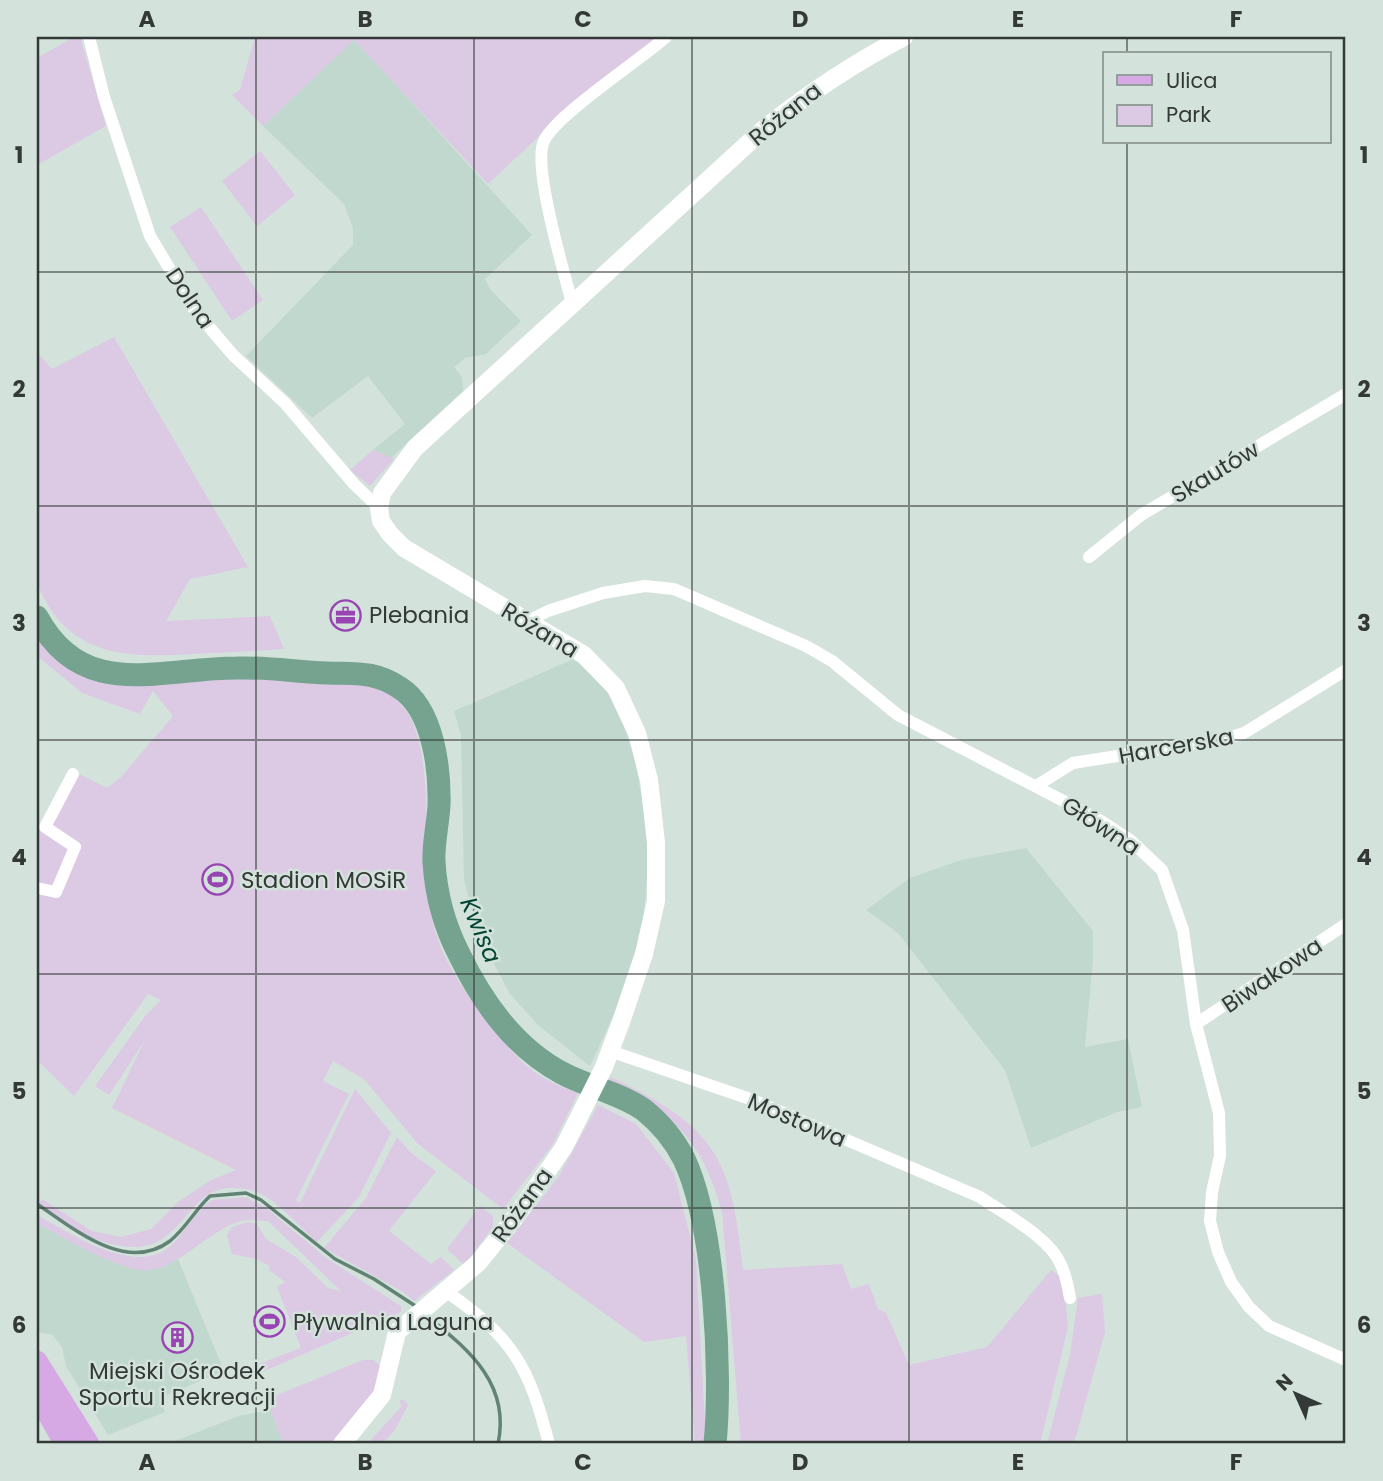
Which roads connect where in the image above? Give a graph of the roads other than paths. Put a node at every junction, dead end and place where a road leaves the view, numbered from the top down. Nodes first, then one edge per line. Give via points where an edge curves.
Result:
1 (89, 37) edge
2 (666, 37) edge
3 (904, 37) edge
4 (572, 303) junction
5 (1346, 394) edge
6 (379, 508) junction
7 (1089, 557) dead end
8 (528, 621) junction
9 (1346, 670) edge
10 (73, 774) dead end
11 (1036, 786) junction
12 (37, 888) edge
13 (1346, 924) edge
14 (1196, 1024) junction
15 (607, 1059) junction
16 (439, 1297) junction
17 (1070, 1298) dead end
18 (1346, 1360) edge
19 (37, 1361) edge
20 (37, 1395) edge
21 (65, 1444) edge
22 (89, 1444) edge
23 (342, 1444) edge
24 (549, 1444) edge

1 - 6 street, Dolna via 150,236 193,308
2 - 4 street via 575,109 543,141 543,185
3 - 4 street, Różana via 855,62 802,98
4 - 6 street, Różana via 415,448 388,484
5 - 7 street, Skautów via 1141,515
6 - 8 street, Różana via 382,521 404,548
8 - 11 street, Główna via 603,593 645,586 674,589 806,646 832,661 898,715
8 - 15 street, Różana via 584,655 616,688 637,733 649,780 656,843 654,913
9 - 11 street, Harcerska via 1244,733 1073,764
10 - 12 street via 45,827 75,846 56,892
11 - 14 street, Główna via 1130,840 1162,870 1183,930
13 - 14 street, Biwakowa
14 - 18 street, Główna via 1219,1113 1220,1156 1210,1221 1231,1282 1269,1326
15 - 16 street, Różana via 564,1147 517,1215 478,1263
15 - 17 street, Mostowa via 753,1100 981,1197 1051,1251 1061,1265
16 - 23 street, Różana via 395,1336 382,1395
16 - 24 street via 502,1336 523,1367
19 - 22 main road
20 - 21 main road

